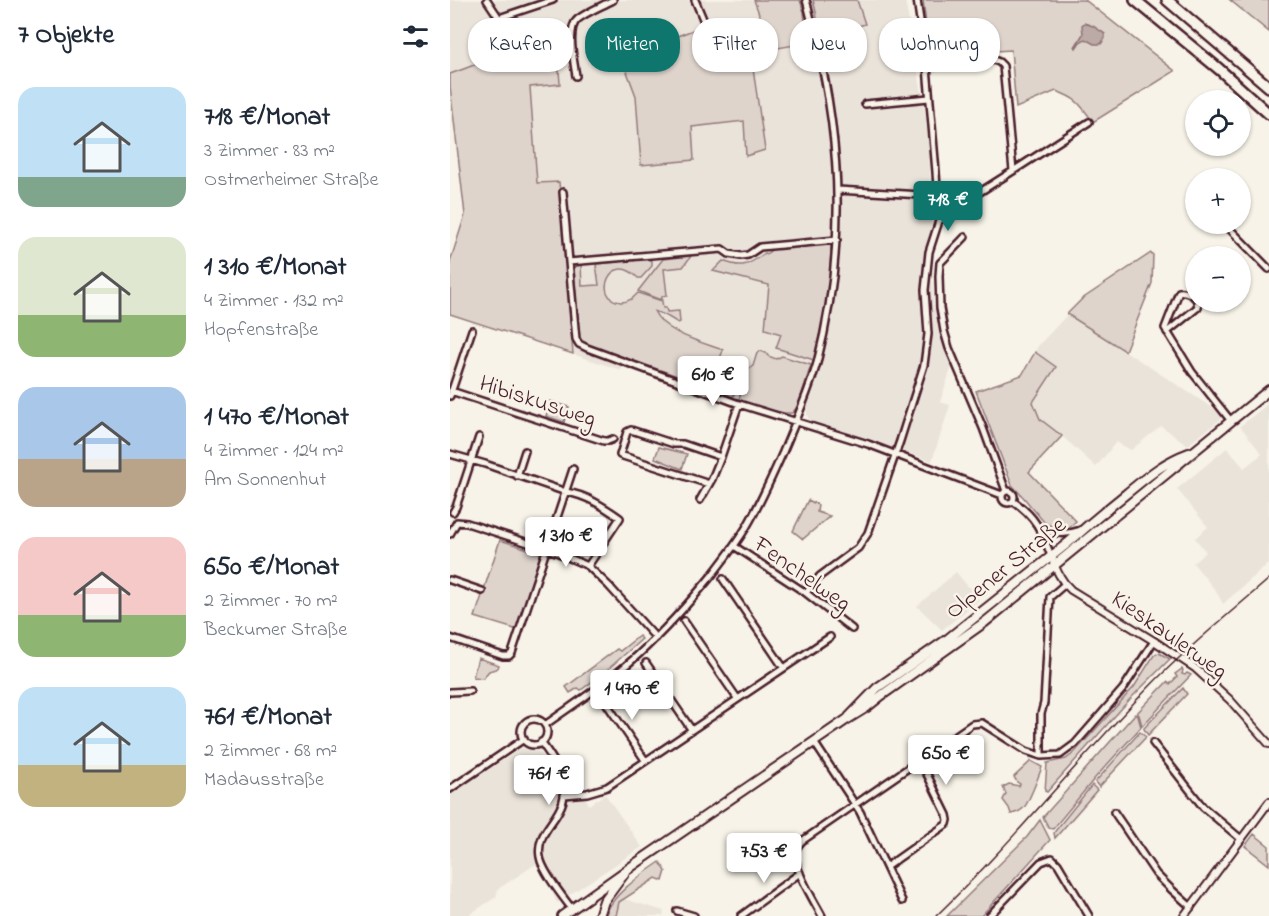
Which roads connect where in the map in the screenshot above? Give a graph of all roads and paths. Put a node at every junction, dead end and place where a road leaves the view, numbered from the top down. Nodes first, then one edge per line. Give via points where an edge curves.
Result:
1 (487, 0) edge
2 (553, 0) edge
3 (613, 0) edge
4 (695, 0) edge
5 (806, 0) edge
6 (917, 0) edge
7 (1135, 0) edge
8 (1167, 0) edge
9 (703, 18) edge
10 (920, 18) edge
11 (1000, 63) edge
12 (927, 72) edge
13 (576, 76) dead end
14 (1269, 87) edge
15 (929, 98) junction
16 (865, 104) dead end
17 (1269, 114) edge
18 (1089, 122) dead end
19 (1013, 171) junction
20 (838, 190) junction
21 (563, 192) dead end
22 (938, 196) junction
23 (939, 221) junction
24 (1235, 234) edge
25 (965, 237) dead end
26 (837, 240) junction
27 (569, 262) junction
28 (1269, 269) edge
29 (1185, 292) edge
30 (1192, 312) edge
31 (472, 330) dead end
32 (1167, 332) junction
33 (1269, 390) edge
34 (451, 394) edge
35 (739, 404) junction
36 (796, 422) junction
37 (1231, 422) junction
38 (479, 436) dead end
39 (613, 439) dead end
40 (525, 451) dead end
41 (1193, 452) junction
42 (450, 454) edge
43 (895, 455) junction
44 (721, 457) junction
45 (471, 461) junction
46 (573, 469) dead end
47 (517, 476) junction
48 (709, 484) junction
49 (566, 492) junction
50 (1004, 493) junction
51 (700, 500) dead end
52 (1013, 501) junction
53 (452, 512) edge
54 (457, 522) junction
55 (1083, 529) junction
56 (1041, 530) junction
57 (450, 534) edge
58 (734, 546) junction
59 (547, 549) junction
60 (1051, 556) junction
61 (1055, 565) junction
62 (588, 566) junction
63 (723, 579) dead end
64 (450, 580) edge
65 (1065, 584) junction
66 (482, 591) dead end
67 (806, 594) junction
68 (684, 621) dead end
69 (852, 629) dead end
70 (830, 637) dead end
71 (450, 638) edge
72 (656, 638) junction
73 (1154, 641) junction
74 (646, 663) dead end
75 (783, 667) junction
76 (470, 691) dead end
77 (450, 692) edge
78 (879, 692) junction
79 (600, 694) dead end
80 (737, 698) junction
81 (544, 724) junction
82 (691, 729) junction
83 (524, 740) junction
84 (541, 742) junction
85 (814, 742) junction
86 (1154, 743) dead end
87 (1269, 744) edge
88 (1041, 756) junction
89 (645, 760) junction
90 (920, 760) junction
91 (450, 789) edge
92 (564, 795) junction
93 (1269, 802) edge
94 (854, 805) junction
95 (1114, 812) dead end
96 (1241, 839) junction
97 (886, 867) junction
98 (628, 869) junction
99 (800, 873) junction
100 (902, 901) dead end
101 (1191, 907) junction
102 (572, 909) junction
103 (677, 911) dead end
104 (562, 916) edge
105 (598, 916) edge
106 (694, 916) edge
107 (741, 916) edge
108 (822, 916) edge
109 (989, 916) edge
110 (1089, 916) edge
111 (1184, 916) edge

1 - 2 street via 499,18
3 - 13 street via 578,19 573,26
4 - 9 street
5 - 20 street via 830,106
6 - 10 street
7 - 17 highway
8 - 14 highway
11 - 19 street
12 - 15 street
15 - 16 street
15 - 22 street
18 - 19 street
19 - 23 street
20 - 22 street
20 - 26 street
21 - 27 street
22 - 23 street
23 - 43 street via 929,252 926,280 928,334 924,365
24 - 28 street
25 - 50 street via 940,263 940,308 949,348 986,435
26 - 27 street via 760,247 741,256 722,249
26 - 36 street via 816,364
27 - 35 street via 579,344
29 - 32 street via 1179,292 1165,328
30 - 32 street
31 - 34 street, Hibiskusweg
32 - 37 street
33 - 37 main road, Olpener Straße
34 - 39 street, Hibiskusweg via 604,441
35 - 36 street
35 - 44 street
36 - 43 street
36 - 58 street via 772,477
37 - 41 main road, Olpener Straße
38 - 45 street
40 - 47 street
41 - 55 main road, Olpener Straße via 1172,459 1153,472
41 - 61 main road, Olpener Straße
42 - 45 street
43 - 50 street
43 - 67 street via 862,543 820,576
44 - 48 street
44 - 48 street via 627,432 620,455
45 - 47 street
45 - 53 street
46 - 49 street
47 - 49 street
48 - 51 street
49 - 59 street
49 - 62 street via 593,501 620,518
50 - 52 street via 1013,494
50 - 52 street via 1003,500
52 - 56 street
53 - 54 street
54 - 57 street
54 - 59 street
55 - 56 street via 1065,534
55 - 60 main road, Olpener Straße
56 - 60 street
58 - 67 street, Fenchelweg
58 - 72 street
59 - 62 street
59 - 71 street via 510,656
60 - 61 street, Kieskaulerweg
60 - 78 main road, Olpener Straße
61 - 65 street, Kieskaulerweg
61 - 78 main road, Olpener Straße via 970,634
62 - 72 street
63 - 75 street
64 - 66 street
65 - 73 street, Kieskaulerweg
65 - 88 street via 1050,597
67 - 69 street, Fenchelweg
68 - 80 street
70 - 75 street
72 - 81 street via 620,672
73 - 87 street, Kieskaulerweg via 1222,692
73 - 88 street via 1123,689 1075,744 1060,755
74 - 82 street
75 - 80 street
76 - 77 street
78 - 85 main road, Olpener Straße via 867,707
79 - 89 street
80 - 82 street
81 - 83 street via 536,719 527,721 521,732
81 - 84 street via 547,734
82 - 89 street
83 - 84 street via 530,744
83 - 91 street
84 - 92 street via 561,774
85 - 94 street
85 - 98 main road, Olpener Straße
86 - 96 street via 1203,807
88 - 90 street via 977,722
89 - 92 street via 602,789
90 - 94 street
90 - 97 street via 947,815 947,824
92 - 102 street via 559,812 542,839 540,856 544,869
93 - 96 street
94 - 97 street
94 - 99 street via 798,845 795,852
95 - 101 street via 1156,874
96 - 101 street
97 - 100 street
98 - 102 main road, Olpener Straße
98 - 105 main road via 604,901
99 - 107 street
99 - 108 street
101 - 111 street
102 - 104 main road, Olpener Straße
103 - 106 street
109 - 110 street via 1041,862 1052,858

